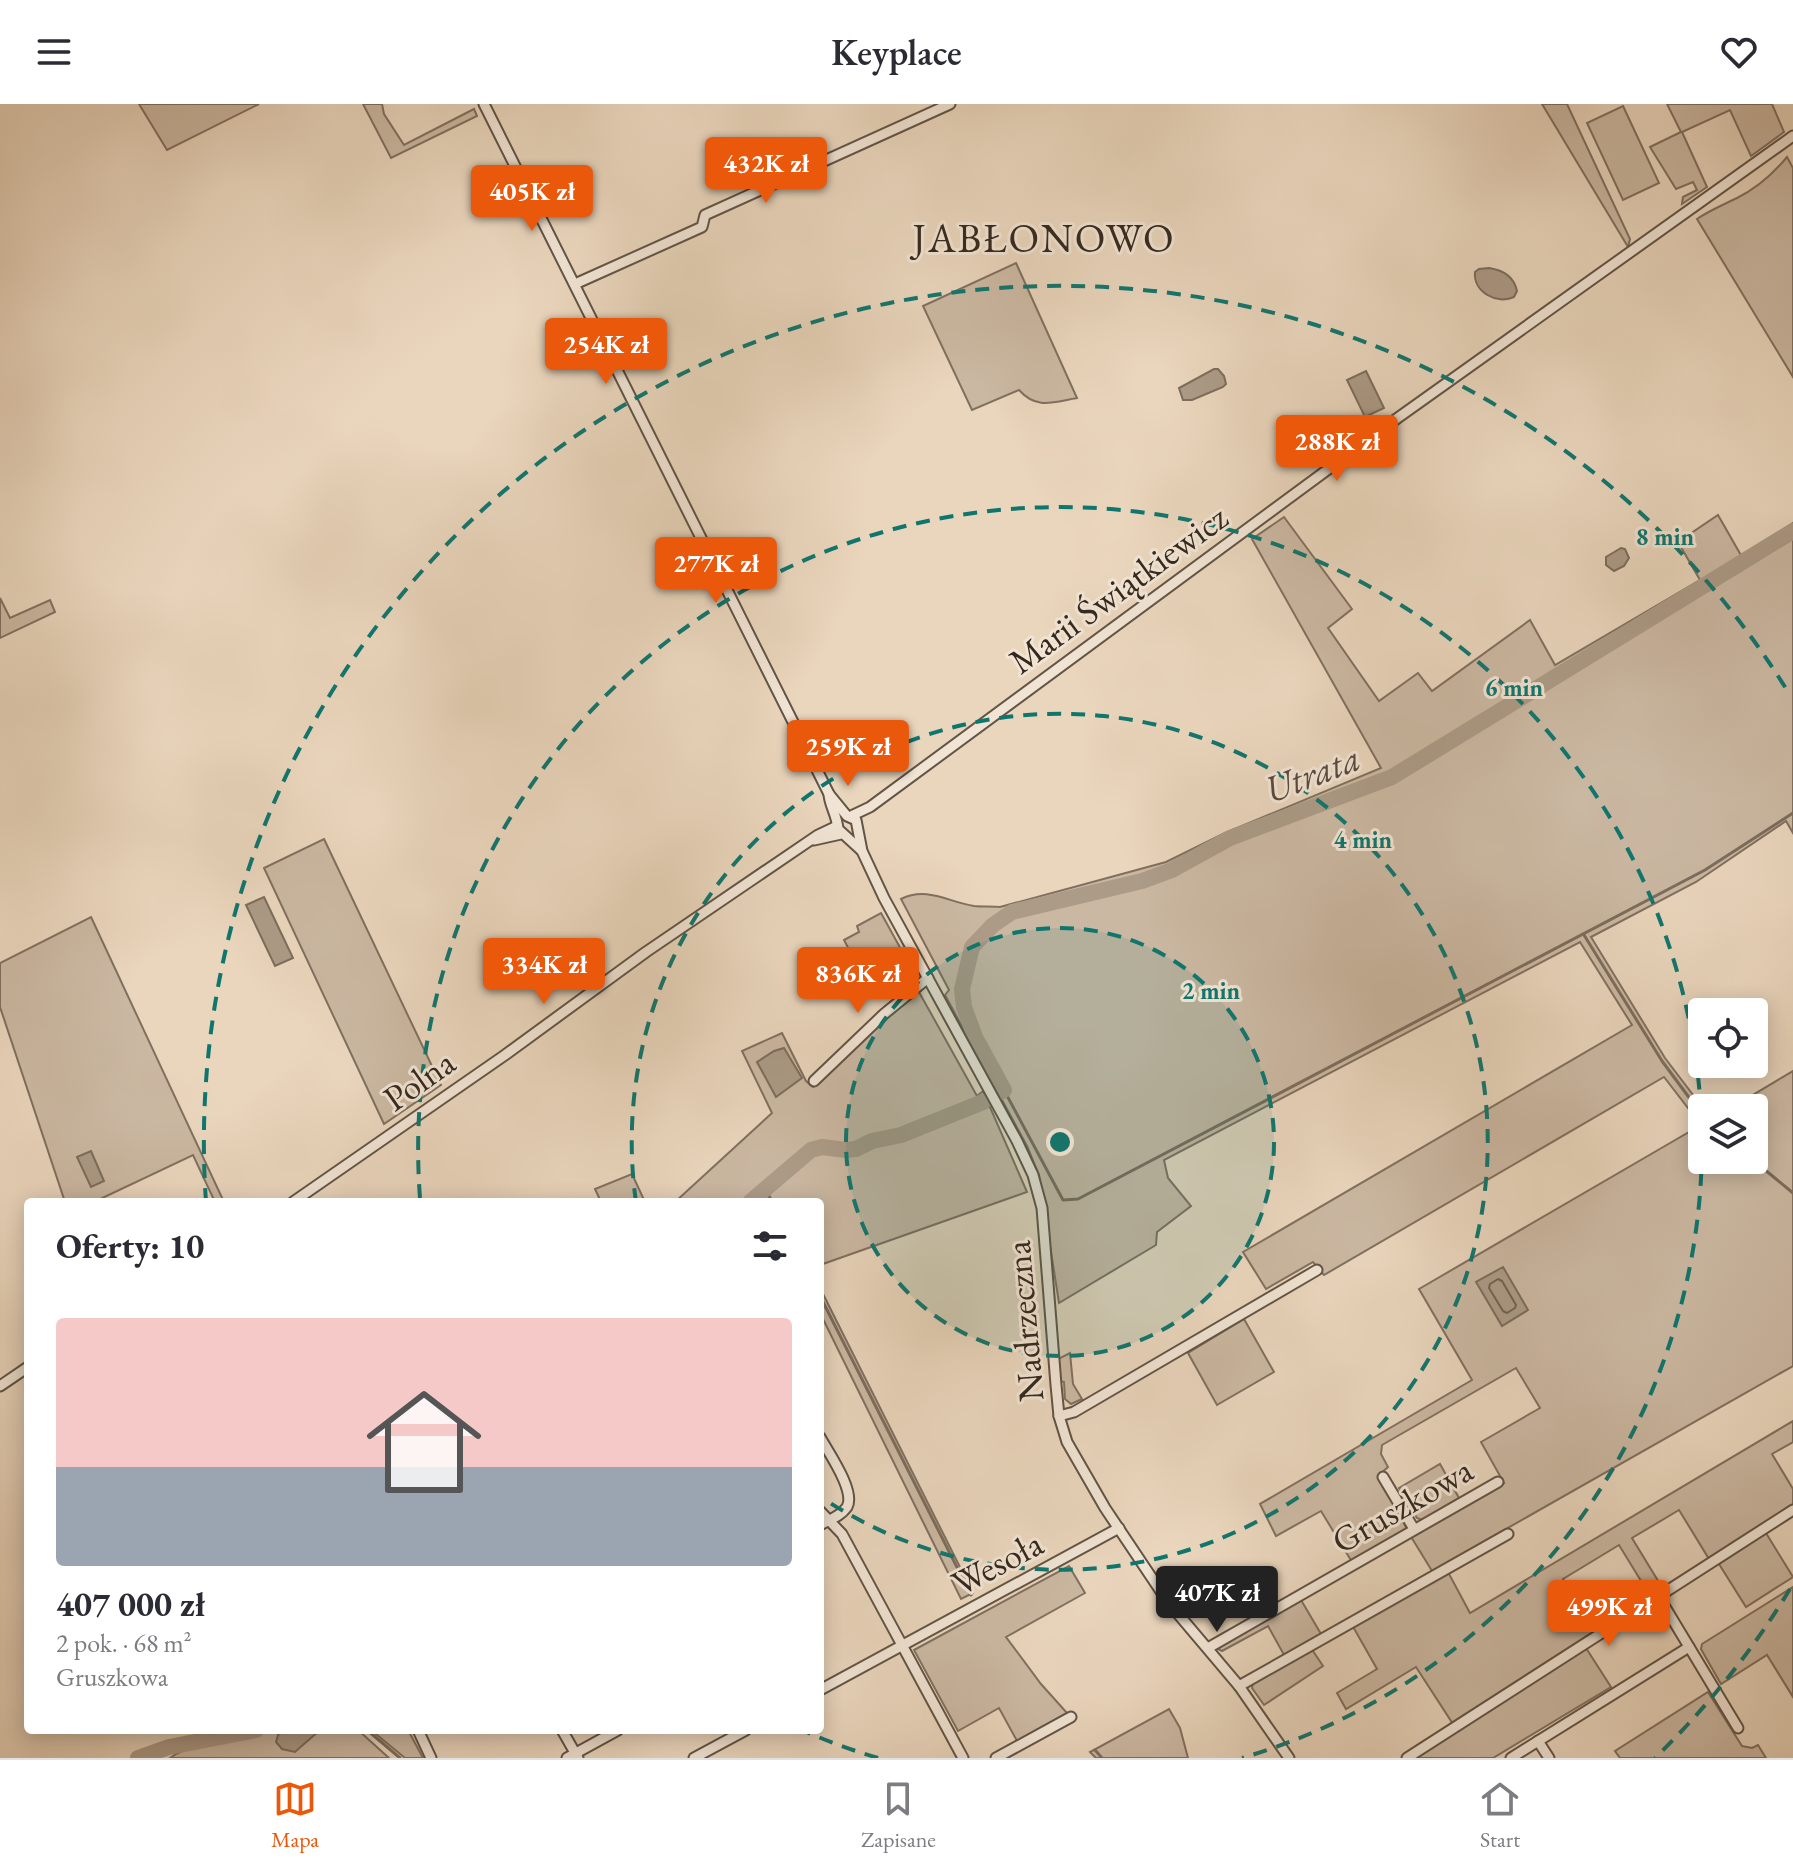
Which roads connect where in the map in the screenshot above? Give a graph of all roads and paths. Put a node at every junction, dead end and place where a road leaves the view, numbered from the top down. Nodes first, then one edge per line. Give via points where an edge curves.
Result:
1 (484, 104) edge
2 (950, 104) edge
3 (1793, 136) edge
4 (575, 284) junction
5 (847, 825) junction
6 (928, 978) junction
7 (814, 1081) dead end
8 (299, 1198) edge
9 (1317, 1270) dead end
10 (24, 1370) edge
11 (0, 1386) edge
12 (1059, 1416) junction
13 (824, 1444) edge
14 (1383, 1477) dead end
15 (1498, 1482) dead end
16 (1793, 1510) edge
17 (824, 1514) edge
18 (830, 1519) junction
19 (824, 1523) edge
20 (1119, 1528) junction
21 (1414, 1529) junction
22 (1508, 1534) dead end
23 (1659, 1597) junction
24 (902, 1647) junction
25 (1689, 1647) junction
26 (1208, 1648) junction
27 (1239, 1686) junction
28 (824, 1688) edge
29 (1071, 1717) dead end
30 (1738, 1728) dead end
31 (420, 1734) edge
32 (564, 1734) edge
33 (611, 1734) edge
34 (739, 1734) edge
35 (1538, 1741) junction
36 (574, 1756) edge
37 (431, 1758) edge
38 (694, 1758) edge
39 (963, 1758) edge
40 (996, 1758) edge
41 (1289, 1758) edge
42 (1407, 1758) edge
43 (1511, 1758) edge
44 (1549, 1758) edge

1 - 4 street, Nadrzeczna
2 - 4 street via 705,215 702,227
3 - 5 street, Marii Świątkiewicz via 1399,417
4 - 5 street, Nadrzeczna via 829,799
5 - 6 street, Nadrzeczna
5 - 8 street, Polna via 814,840 646,952
6 - 7 street
6 - 12 street, Nadrzeczna via 1037,1186
9 - 12 street
10 - 11 street
12 - 20 street, Nadrzeczna via 1072,1454
13 - 18 street via 849,1497 847,1507
14 - 21 street
15 - 21 street, Gruszkowa
16 - 23 street
17 - 18 street
18 - 19 street
18 - 24 street
20 - 24 street, Wesoła
20 - 26 street, Nadrzeczna via 1168,1602
21 - 26 street, Gruszkowa
22 - 27 street
23 - 25 street
23 - 42 street
24 - 28 street, Wesoła
24 - 39 street
25 - 30 street
25 - 35 street
26 - 27 street, Nadrzeczna
27 - 41 street, Nadrzeczna
29 - 40 street
31 - 37 street
32 - 36 street
33 - 36 street
34 - 38 street
35 - 43 street
35 - 44 street

